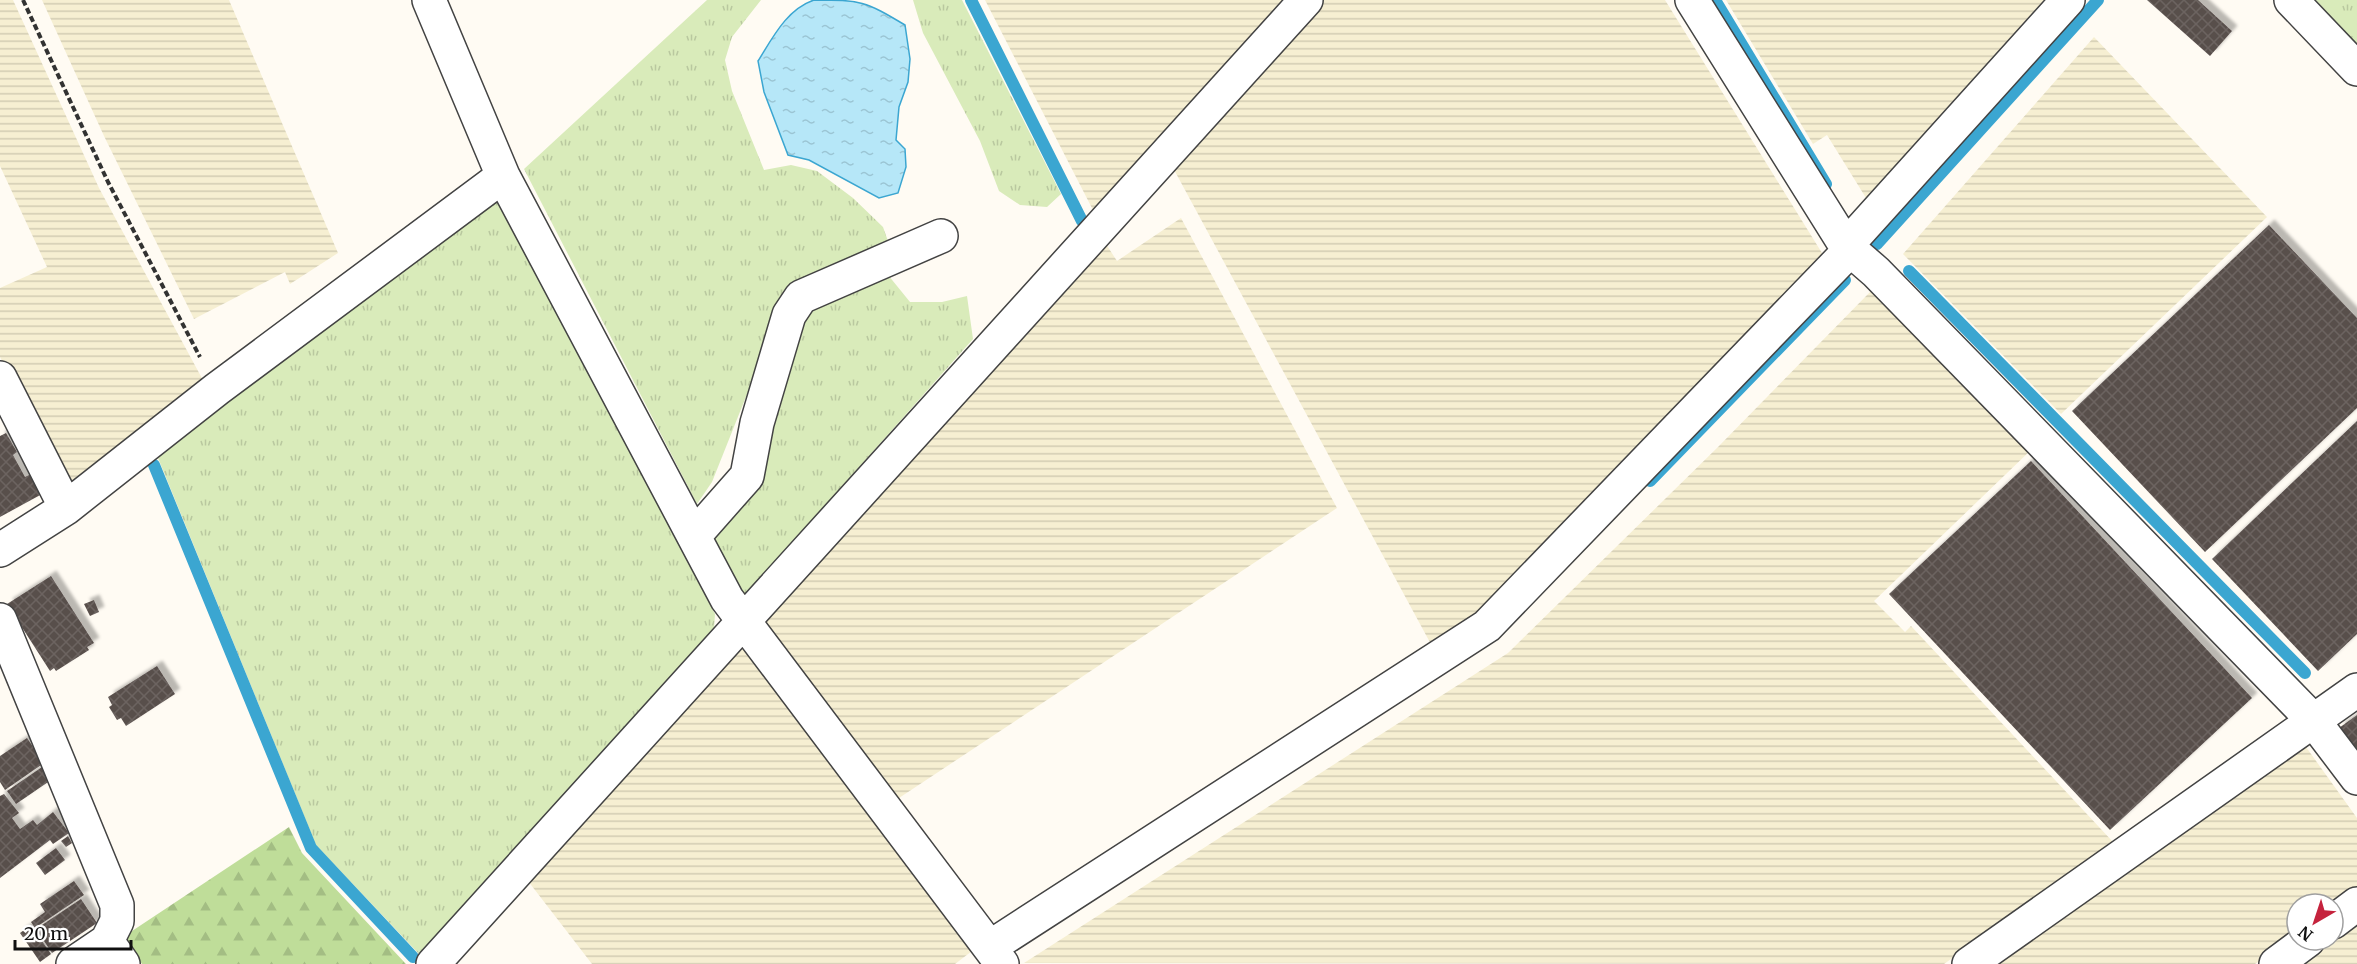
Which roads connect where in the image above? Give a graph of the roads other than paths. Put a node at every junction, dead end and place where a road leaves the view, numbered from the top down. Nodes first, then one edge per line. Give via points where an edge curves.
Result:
1 (429, 0) edge
2 (1306, 0) edge
3 (1692, 0) edge
4 (2068, 0) edge
5 (2291, 0) edge
6 (2357, 69) edge
7 (504, 176) junction
8 (941, 236) dead end
9 (1848, 248) junction
10 (0, 378) edge
11 (66, 508) junction
12 (694, 536) junction
13 (0, 550) edge
14 (0, 620) edge
15 (744, 622) junction
16 (2357, 690) edge
17 (2313, 720) junction
18 (2357, 778) edge
19 (115, 952) edge
20 (2292, 952) edge
21 (996, 956) edge
22 (73, 964) edge
23 (433, 964) edge
24 (1969, 964) edge
25 (2276, 964) edge

1 - 7 street
2 - 15 street
3 - 9 street
4 - 9 street
5 - 6 street
7 - 11 street via 217,389
7 - 12 street
8 - 12 street via 801,297 786,326 757,423 747,476
9 - 17 street via 1876,272
9 - 21 street via 1487,626
10 - 11 street
11 - 13 street
12 - 15 street
14 - 19 street via 117,905
15 - 21 street
15 - 23 street
16 - 17 street
17 - 18 street
17 - 24 street
19 - 22 street
20 - 25 street

